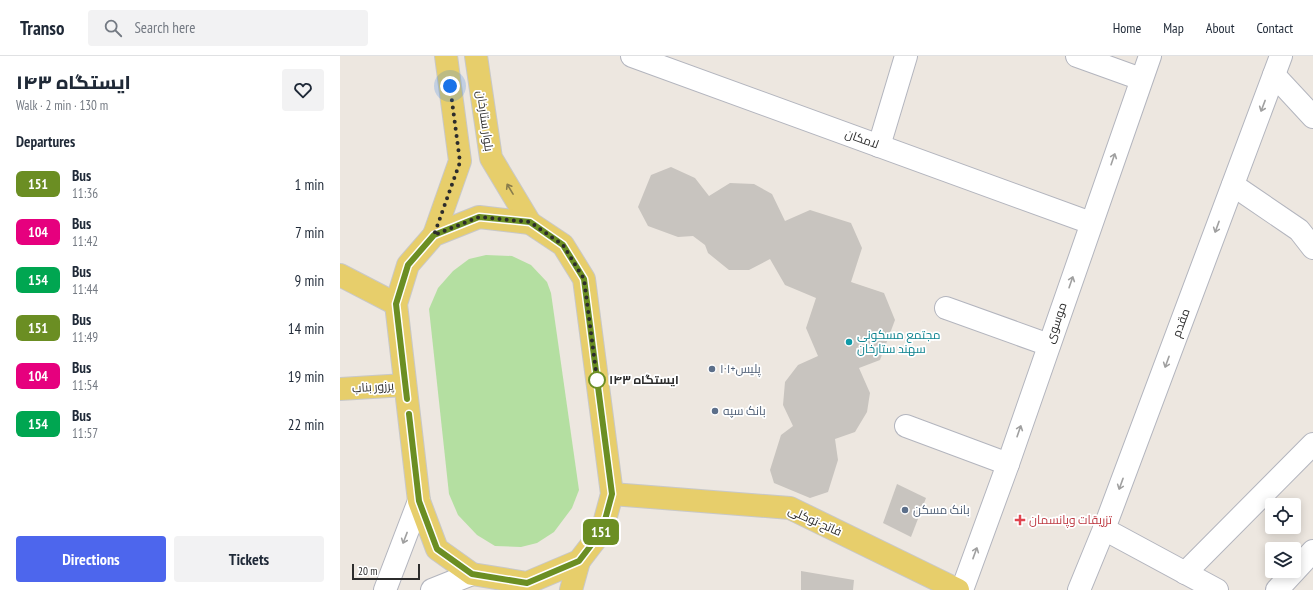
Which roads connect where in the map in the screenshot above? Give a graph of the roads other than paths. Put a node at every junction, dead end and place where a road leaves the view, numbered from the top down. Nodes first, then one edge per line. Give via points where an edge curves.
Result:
1 (446, 56) edge
2 (476, 56) edge
3 (632, 56) edge
4 (906, 56) edge
5 (1077, 56) edge
6 (1150, 56) edge
7 (1277, 66) edge
8 (1141, 79) junction
9 (1313, 117) edge
10 (879, 146) junction
11 (1233, 185) junction
12 (530, 222) junction
13 (1091, 223) junction
14 (434, 235) junction
15 (1313, 248) edge
16 (340, 275) edge
17 (396, 304) junction
18 (946, 308) dead end
19 (1049, 345) junction
20 (405, 385) junction
21 (340, 389) edge
22 (906, 426) dead end
23 (1313, 444) edge
24 (1008, 464) junction
25 (612, 494) junction
26 (419, 501) junction
27 (1104, 529) junction
28 (1313, 551) edge
29 (579, 561) junction
30 (1185, 573) junction
31 (482, 580) edge
32 (385, 590) edge
33 (432, 590) edge
34 (571, 590) edge
35 (958, 590) edge
36 (962, 590) edge
37 (1079, 590) edge
38 (1217, 590) edge
39 (1277, 590) edge

1 - 14 main road via 460,162
12 -> 2 main road, بلوار ستارخان via 491,158
3 - 10 street, لامکان
4 - 10 street
5 - 8 street
6 - 8 street, موسوی
7 - 9 street
7 -> 11 street, مقدم
13 -> 8 street, موسوی
10 - 13 street, لامکان
11 - 15 street via 1299,230
11 -> 27 street, مقدم
12 - 14 main road via 479,217
12 - 25 main road via 563,245 584,279
19 -> 13 street, موسوی
14 - 17 main road via 408,265
16 - 17 main road
17 - 20 main road
18 - 19 street
24 -> 19 street, موسوی
20 - 21 main road, پرزور بناب
20 - 26 main road
22 - 24 street
23 - 30 street
36 -> 24 street, موسوی
25 - 29 main road via 602,531
25 - 35 main road, فاتح-توکلی via 790,508
26 - 31 main road via 437,549
26 -> 32 street
27 - 30 street
27 - 37 street, مقدم
28 - 39 street
29 - 31 main road via 527,583
29 - 34 main road
30 - 38 street
31 - 33 street

